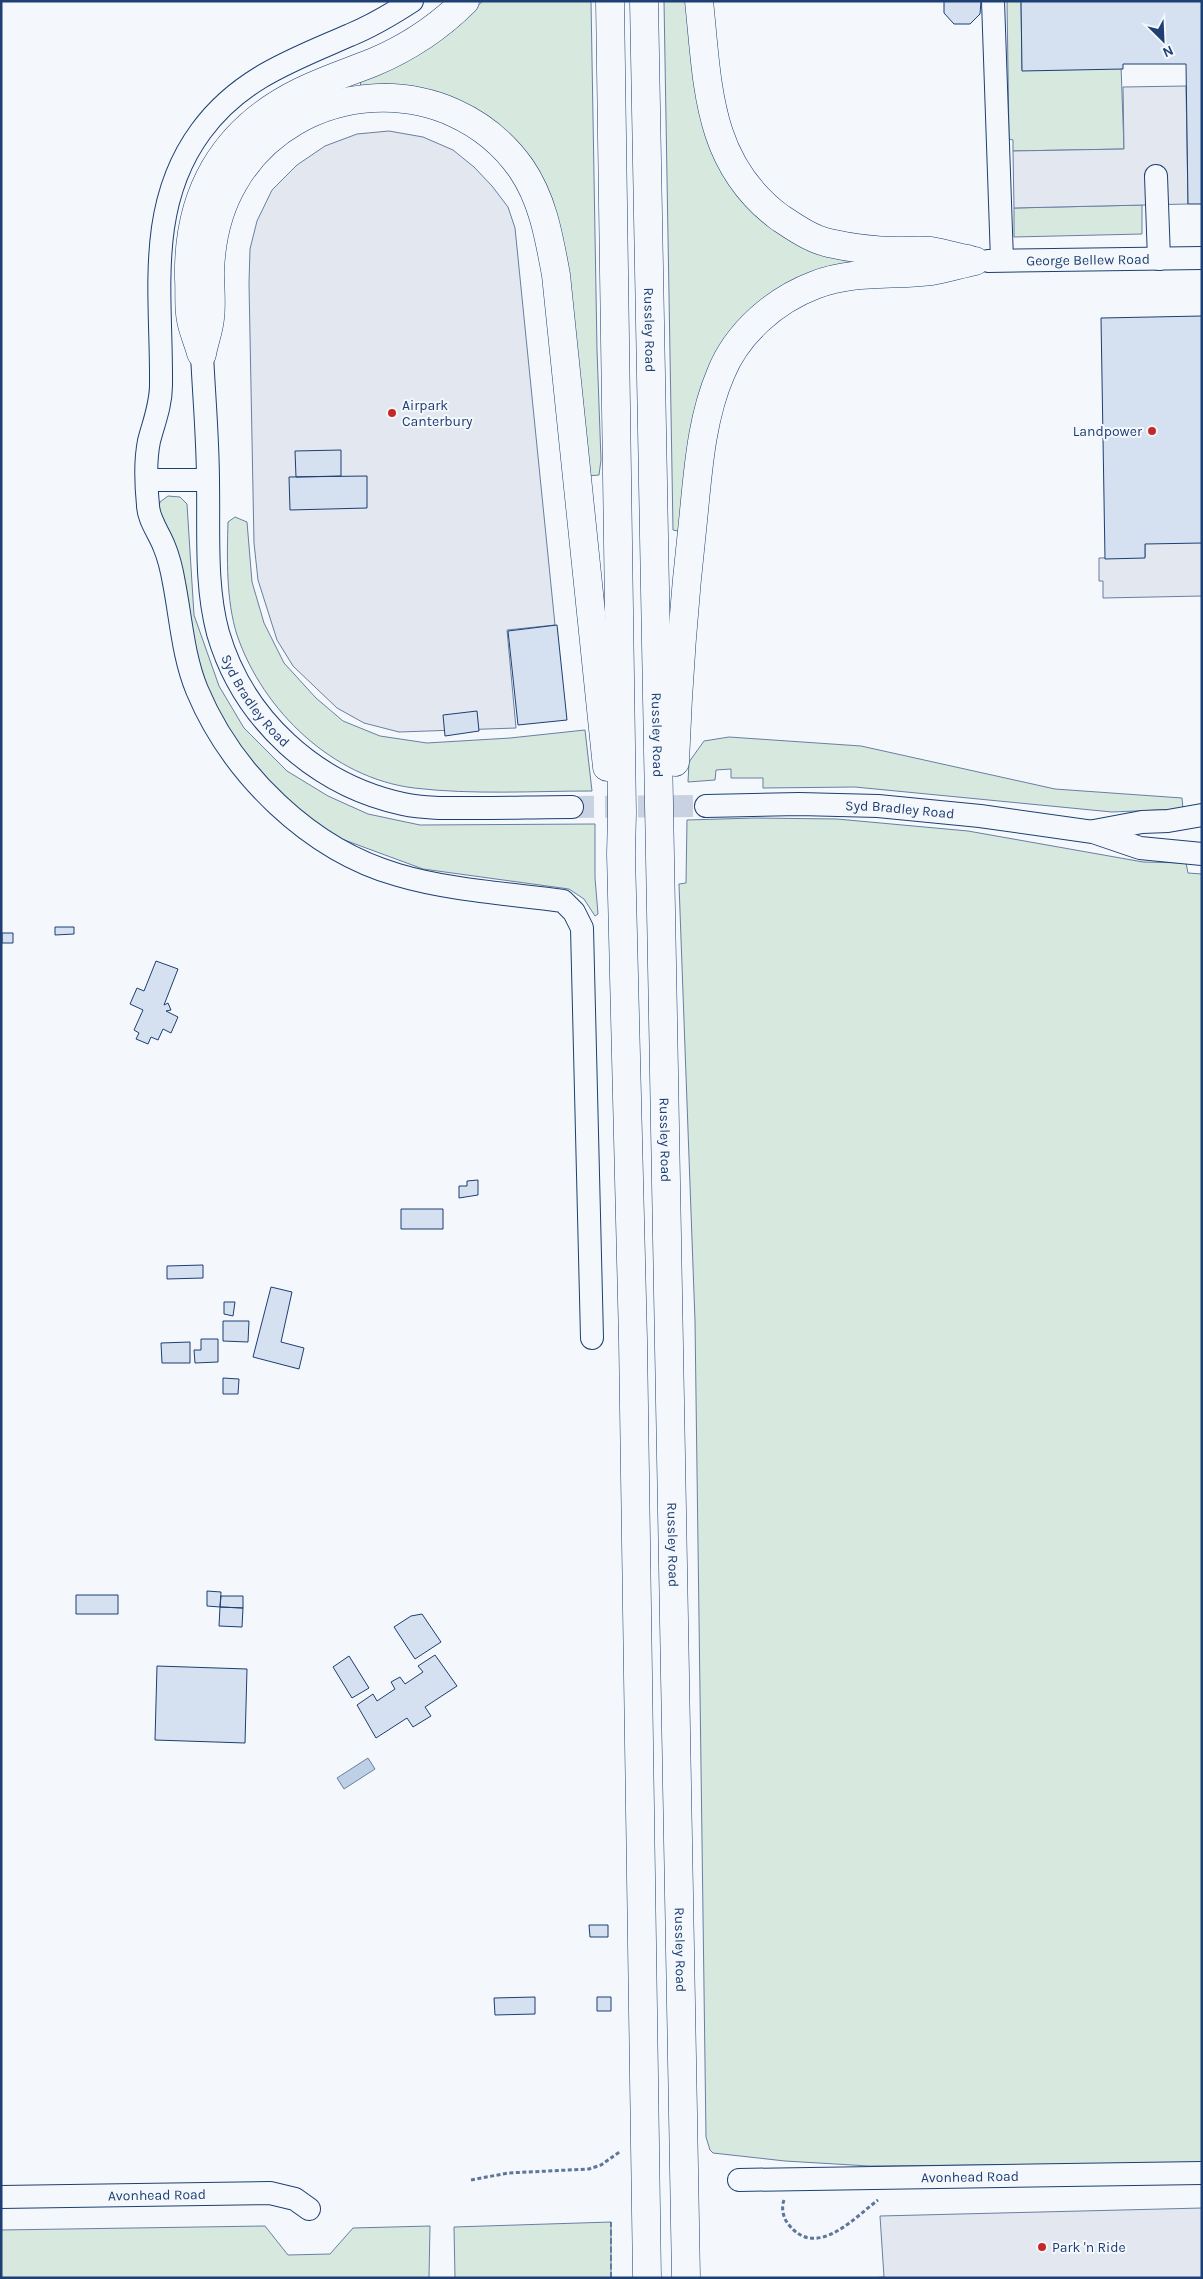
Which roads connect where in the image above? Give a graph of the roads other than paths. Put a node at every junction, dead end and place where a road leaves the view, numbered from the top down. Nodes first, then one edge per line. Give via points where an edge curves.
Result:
1 (412, 1) edge
2 (465, 1) edge
3 (610, 1) edge
4 (644, 1) edge
5 (700, 1) edge
6 (993, 1) edge
7 (1156, 176) dead end
8 (1202, 258) edge
9 (1159, 259) junction
10 (1002, 260) junction
11 (975, 261) junction
12 (202, 354) junction
13 (147, 480) junction
14 (208, 480) junction
15 (706, 806) tunnel mouth
16 (572, 807) tunnel mouth
17 (1202, 815) edge
18 (1093, 832) junction
19 (621, 854) junction
20 (1202, 854) edge
21 (663, 936) junction
22 (592, 1338) dead end
23 (1202, 2173) edge
24 (739, 2180) dead end
25 (1, 2197) edge
26 (309, 2210) dead end
27 (647, 2278) edge
28 (686, 2278) edge

1 - 13 street via 353,34 285,62 254,81 226,104 185,154 162,225 158,261 161,394 147,453
2 - 12 highway via 435,28 410,43 278,104 254,121 225,153 208,180 191,235 190,319
3 - 19 highway
4 - 21 highway, Russley Road
5 - 11 highway via 711,106 717,131 729,160 745,185 766,207 795,228 826,243 863,250 930,251
6 - 10 street
7 - 9 street
8 - 9 street, George Bellew Road
9 - 10 street, George Bellew Road
10 - 11 street, George Bellew Road
11 - 21 highway via 931,271 848,276 815,285 783,301 759,320 736,345 721,372 710,402 703,441 687,575
12 - 14 street, Syd Bradley Road
12 - 19 highway via 210,318 211,249 223,204 234,181 250,160 286,126 334,104 363,98 392,97 428,103 459,114 494,140 520,167 536,194 548,229 556,274 604,750
13 - 14 street
13 - 22 street via 148,510 166,550 189,668 197,690 228,748 271,799 324,840 397,875 563,901 574,912 582,928
14 - 16 street, Syd Bradley Road via 210,586 218,632 234,674 258,714 297,753 343,783 403,804
15 - 18 street, Syd Bradley Road via 878,806
17 - 18 street, Syd Bradley Road
18 - 20 street, Syd Bradley Road via 1140,848
19 - 27 highway via 633,1340
21 - 28 highway, Russley Road
23 - 24 street, Avonhead Road
25 - 26 street, Avonhead Road via 262,2192 295,2199

